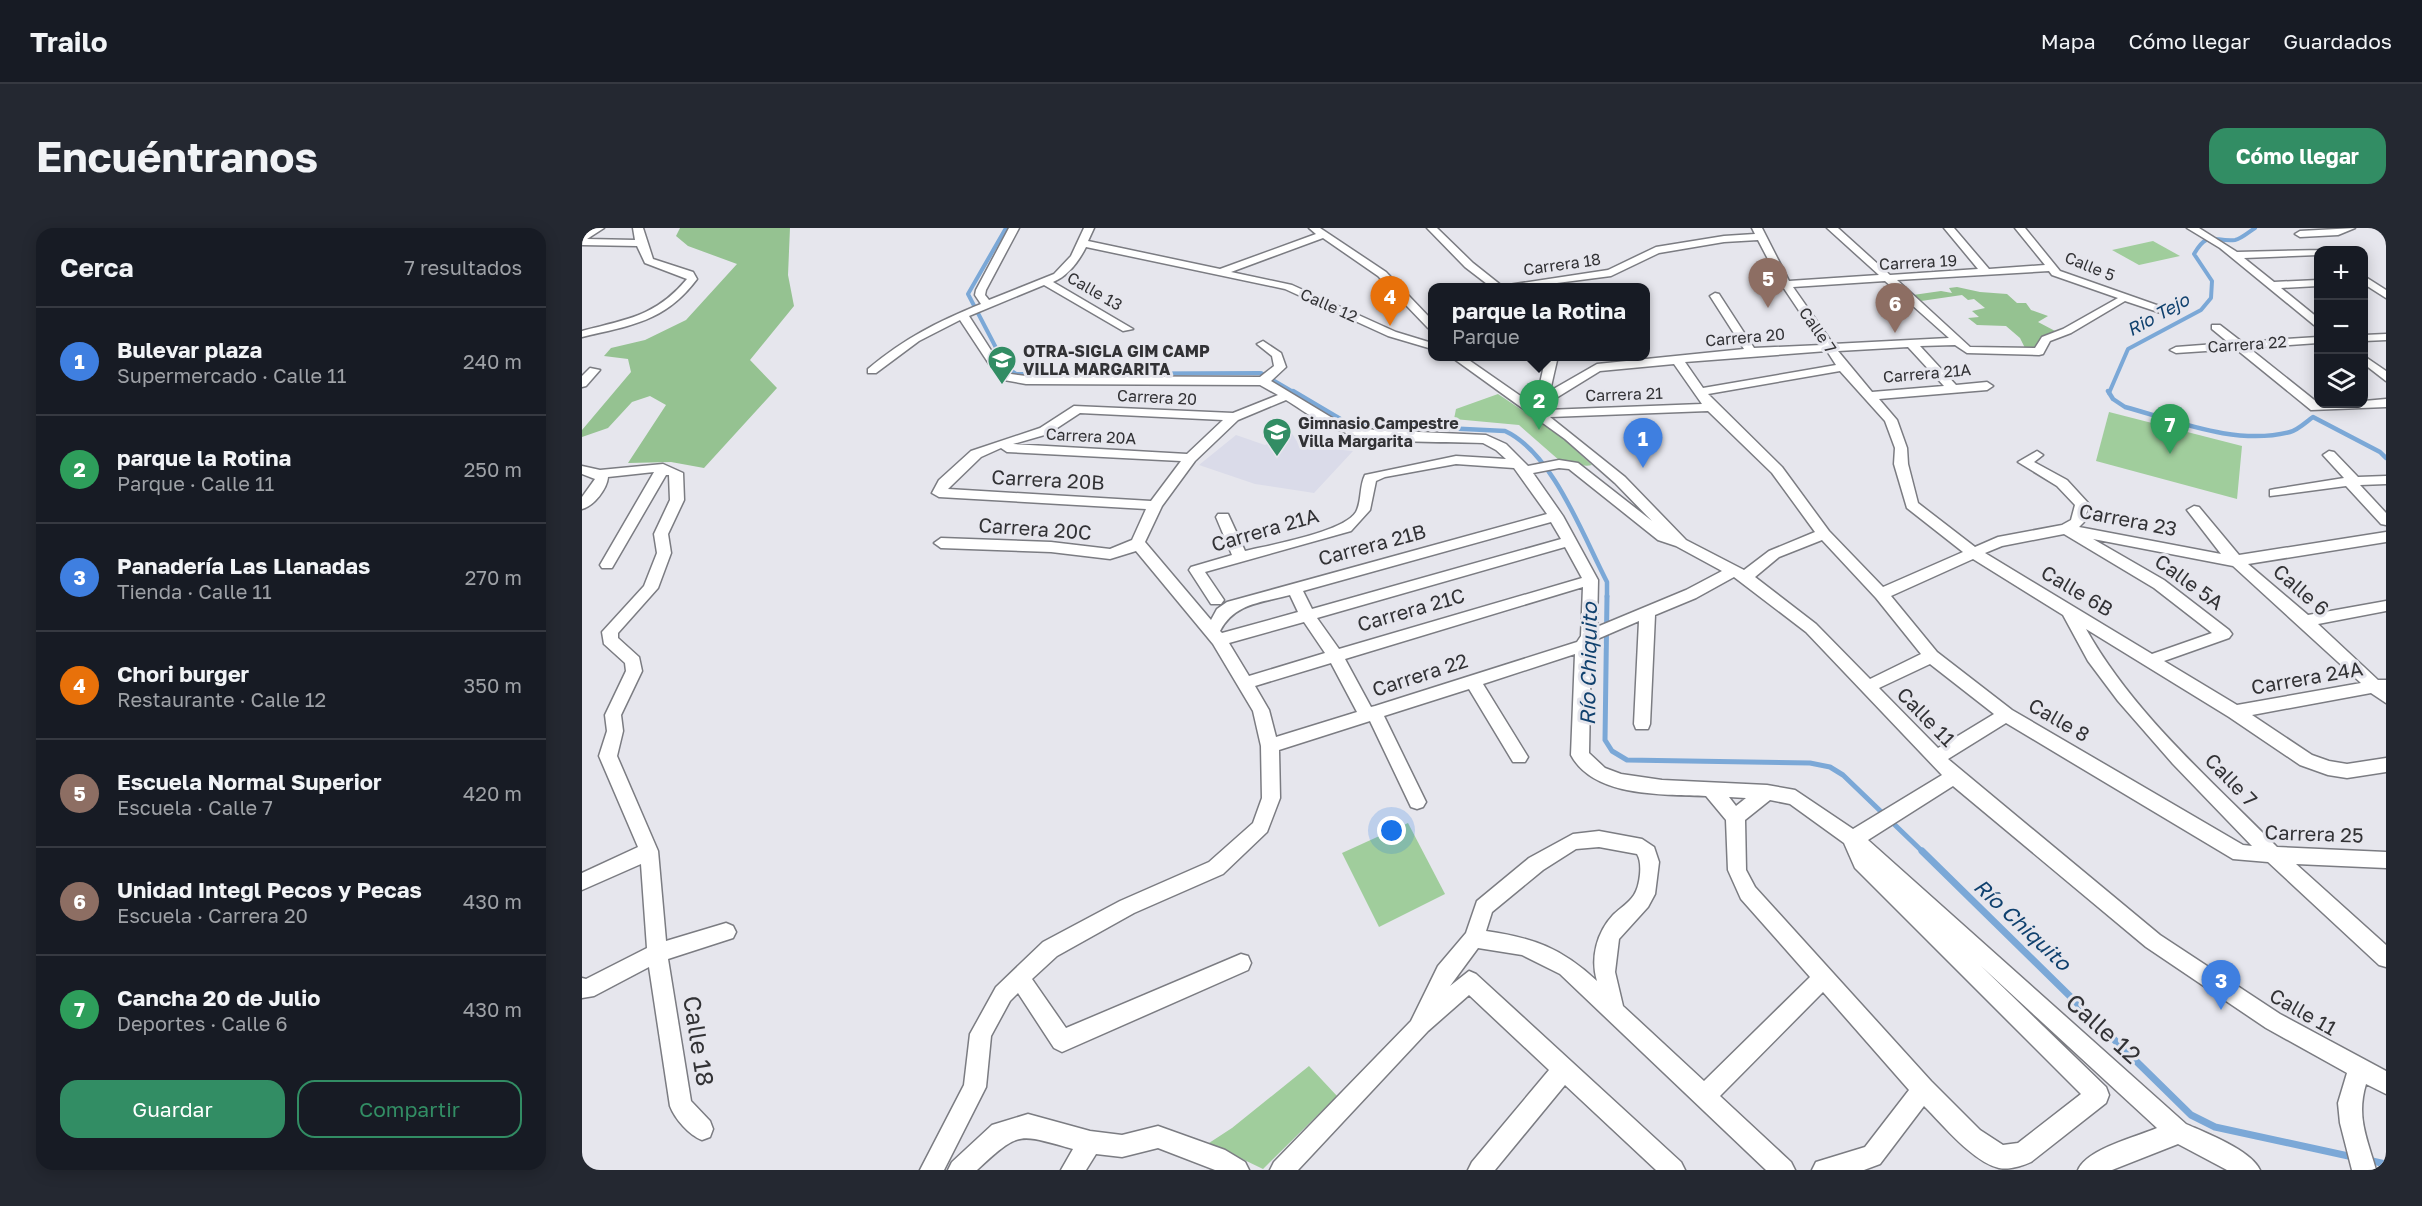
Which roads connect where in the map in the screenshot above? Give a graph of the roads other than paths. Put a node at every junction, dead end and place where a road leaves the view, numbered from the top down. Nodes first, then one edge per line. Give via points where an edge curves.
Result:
1 (599, 228) edge
2 (638, 228) edge
3 (1014, 228) edge
4 (1089, 228) edge
5 (1314, 228) edge
6 (1432, 228) edge
7 (1832, 228) edge
8 (1949, 228) edge
9 (2020, 228) edge
10 (2350, 228) edge
11 (2194, 229) edge
12 (2297, 231) edge
13 (1758, 233) edge
14 (1325, 234) junction
15 (582, 238) edge
16 (582, 242) edge
17 (641, 243) junction
18 (1083, 243) junction
19 (2319, 246) edge
20 (2314, 252) edge
21 (2234, 255) junction
22 (2052, 268) junction
23 (1223, 272) junction
24 (1987, 273) junction
25 (1886, 279) junction
26 (2386, 280) edge
27 (2368, 281) edge
28 (1046, 282) junction
29 (1491, 283) edge
30 (1552, 283) edge
31 (2314, 283) edge
32 (2368, 283) edge
33 (1786, 284) junction
34 (2088, 285) junction
35 (2270, 285) junction
36 (2386, 295) edge
37 (1715, 296) dead end
38 (976, 310) junction
39 (2164, 311) dead end
40 (2314, 319) edge
41 (1428, 322) edge
42 (2216, 327) dead end
43 (1127, 329) dead end
44 (582, 334) edge
45 (2386, 337) edge
46 (2368, 338) edge
47 (2314, 340) edge
48 (1959, 341) junction
49 (1263, 344) dead end
50 (1911, 344) junction
51 (2236, 344) junction
52 (1428, 345) edge
53 (1830, 347) junction
54 (2176, 350) dead end
55 (1751, 352) junction
56 (1677, 360) junction
57 (1462, 361) edge
58 (1551, 361) edge
59 (2368, 362) edge
60 (1843, 367) junction
61 (594, 370) dead end
62 (872, 371) dead end
63 (2386, 377) edge
64 (1265, 380) junction
65 (582, 383) edge
66 (1987, 386) dead end
67 (1953, 389) junction
68 (1700, 392) junction
69 (1288, 395) junction
70 (1870, 396) junction
71 (2386, 403) edge
72 (1711, 407) junction
73 (1540, 408) junction
74 (1234, 417) junction
75 (991, 447) junction
76 (2037, 455) dead end
77 (2329, 455) dead end
78 (1190, 458) junction
79 (663, 468) junction
80 (1526, 468) junction
81 (582, 470) edge
82 (600, 474) junction
83 (2352, 480) junction
84 (2386, 480) edge
85 (2275, 493) dead end
86 (582, 505) edge
87 (1155, 505) junction
88 (2194, 510) dead end
89 (1556, 516) junction
90 (1223, 517) dead end
91 (2386, 521) edge
92 (2066, 529) junction
93 (1824, 534) junction
94 (2386, 537) edge
95 (1571, 541) junction
96 (941, 543) dead end
97 (1681, 543) junction
98 (1132, 546) junction
99 (1972, 552) junction
100 (1240, 556) junction
101 (2234, 561) junction
102 (607, 566) dead end
103 (1738, 575) junction
104 (1591, 580) junction
105 (1294, 589) junction
106 (1881, 594) junction
107 (1216, 600) dead end
108 (2386, 606) edge
109 (1648, 612) junction
110 (2070, 612) junction
111 (1308, 616) junction
112 (2306, 621) junction
113 (1216, 636) junction
114 (1590, 638) junction
115 (1335, 655) junction
116 (1931, 656) junction
117 (2151, 660) junction
118 (1473, 681) junction
119 (1244, 683) junction
120 (1868, 687) junction
121 (2382, 690) edge
122 (2235, 712) junction
123 (1370, 714) junction
124 (2006, 715) junction
125 (1641, 724) dead end
126 (1270, 746) junction
127 (1519, 757) dead end
128 (1936, 758) junction
129 (2386, 765) edge
130 (1954, 776) junction
131 (1710, 789) junction
132 (1767, 792) junction
133 (1417, 802) dead end
134 (1735, 817) junction
135 (1852, 840) junction
136 (649, 851) junction
137 (2240, 853) joint
138 (2272, 854) junction
139 (2386, 860) edge
140 (582, 882) edge
141 (726, 932) dead end
142 (1474, 938) junction
143 (657, 953) junction
144 (2386, 958) edge
145 (1241, 963) dead end
146 (1019, 977) junction
147 (1824, 977) junction
148 (584, 988) edge
149 (1612, 1009) junction
150 (1419, 1028) junction
151 (2360, 1069) junction
152 (1563, 1070) junction
153 (2386, 1083) edge
154 (1923, 1089) junction
155 (1705, 1095) junction
156 (702, 1129) dead end
157 (2178, 1132) junction
158 (1090, 1142) junction
159 (1214, 1164) edge
160 (932, 1170) edge
161 (960, 1170) edge
162 (1073, 1170) edge
163 (1237, 1170) edge
164 (1282, 1170) edge
165 (1479, 1170) edge
166 (1672, 1170) edge
167 (1783, 1170) edge
168 (1824, 1170) edge
169 (2090, 1170) edge
170 (2248, 1170) edge
171 (2364, 1170) edge

1 - 15 street
2 - 17 street
3 - 38 street via 981,290
4 - 18 street
5 - 14 street
6 - 29 street
7 - 25 street
8 - 24 street
9 - 22 street, Calle 5
10 - 12 street via 2338,232
11 - 21 street
12 - 19 street
13 - 30 street, Carrera 18 via 1666,248 1611,273
13 - 33 street, Calle 7
14 - 23 street
14 - 41 street via 1382,274
16 - 17 street
17 - 44 street via 649,261 689,274 692,279 669,305 652,316
18 - 23 street, Calle 12
18 - 28 street via 1058,276
20 - 21 street
21 - 35 street
22 - 24 street, Carrera 19
22 - 34 street, Calle 5
23 - 52 street, Calle 12 via 1288,286 1392,334
24 - 25 street, Carrera 19
25 - 33 street, Carrera 19
25 - 48 street via 1931,313
26 - 27 street
28 - 38 street
28 - 43 street, Calle 13
31 - 35 street
32 - 36 street
33 - 53 street, Calle 7
34 - 39 street, Calle 5
34 - 48 street via 2120,301 2046,339 2039,352 1967,350
35 - 40 street
37 - 55 street
38 - 62 street via 922,333
38 - 64 street via 999,371 1008,377
42 - 51 street
45 - 46 street
47 - 51 street, Carrera 22
48 - 50 street, Carrera 20
49 - 64 street via 1277,355 1278,369
50 - 53 street, Carrera 20
50 - 67 street
51 - 54 street, Carrera 22
51 - 71 street via 2315,406
53 - 55 street, Carrera 20
53 - 60 street, Calle 7
55 - 56 street, Carrera 20
56 - 68 street, Calle 8
56 - 73 street, Carrera 20 via 1597,368
57 - 73 street, Calle 11
58 - 73 street
59 - 63 street
60 - 68 street
60 - 70 street, Calle 7
61 - 65 street
64 - 69 street
66 - 67 street, Carrera 21A
67 - 70 street, Carrera 21A
68 - 72 street, Calle 8
69 - 74 street
69 - 80 street via 1335,425 1350,430 1486,439
70 - 99 street, Calle 6B via 1892,420 1912,505
72 - 73 street, Carrera 21
72 - 93 street, Calle 8 via 1777,470
73 - 97 street, Calle 11 via 1620,480
74 - 75 street, Carrera 20 via 1078,409 1044,431
74 - 78 street
75 - 78 street, Carrera 20A
75 - 87 street, Carrera 20B via 956,471 939,493
76 - 92 street via 2025,462 2062,483 2082,504 2078,522
77 - 83 street
78 - 87 street
79 - 82 street
79 - 102 street
79 - 136 street via 676,473 678,486 677,500 661,534 664,553 651,588 610,632 610,640 633,661 634,671 613,715 615,731 608,756
80 - 89 street
80 - 97 street via 1573,466 1663,537
80 - 100 street, Carrera 21A via 1456,460 1382,474 1370,478 1368,501 1359,519 1346,528
81 - 82 street
82 - 86 street via 599,487
83 - 84 street
83 - 85 street
83 - 91 street
87 - 98 street
88 - 101 street, Calle 6
89 - 95 street
89 - 105 street, Carrera 21B
90 - 100 street
92 - 99 street, Carrera 23 via 1998,542
92 - 101 street, Carrera 23
92 - 117 street, Calle 5A via 2159,584 2224,634
93 - 103 street via 1774,554
93 - 106 street, Calle 8
94 - 101 street
95 - 104 street
95 - 111 street
96 - 98 street, Carrera 20C via 1051,547 1110,554
97 - 103 street, Calle 11
98 - 113 street
99 - 106 street, Carrera 23
99 - 110 street, Calle 6B
100 - 107 street, Carrera 21A via 1196,570
101 - 112 street, Calle 6
103 - 109 street, Carrera 22
103 - 120 street, Calle 11 via 1811,628
104 - 114 street, Calle 12
104 - 115 street, Carrera 21C
105 - 111 street
105 - 113 street, Carrera 21B via 1232,606 1222,613
106 - 116 street, Calle 8
108 - 112 street
109 - 114 street, Carrera 22
109 - 125 street
110 - 117 street, Calle 6B
110 - 138 street, Calle 7 via 2094,657 2124,697
111 - 113 street
111 - 115 street
112 - 121 street, Calle 6
113 - 119 street
114 - 118 street, Carrera 22
114 - 131 street, Calle 12 via 1580,755 1599,774 1620,781 1662,788
115 - 119 street, Carrera 21C
115 - 123 street
116 - 120 street
116 - 124 street, Calle 8
117 - 122 street, Calle 6B
118 - 123 street, Carrera 22
118 - 127 street
119 - 126 street via 1261,710
120 - 128 street, Calle 11
121 - 122 street, Carrera 24A
122 - 129 street, Calle 6B via 2306,760 2328,768 2347,771
123 - 126 street, Carrera 22
123 - 133 street
124 - 128 street
124 - 137 street, Calle 8
126 - 146 street via 1271,798 1261,827 1241,847 1216,868 1127,907 1050,949
128 - 130 street, Calle 11
130 - 135 street
130 - 151 street, Calle 11 via 2153,941 2273,1021
131 - 132 street, Calle 12
131 - 134 street
132 - 134 street
132 - 135 street, Calle 12 via 1795,797
134 - 147 street via 1737,870 1748,893
135 - 154 street via 1862,862 2098,1095 2023,1154 2001,1157 1972,1138
135 - 157 street, Calle 12 via 1873,854
136 - 140 street
136 - 143 street, Calle 18
137 - 138 street, Carrera 25
138 - 139 street, Carrera 25
138 - 144 street, Calle 7
141 - 143 street
142 - 149 street via 1544,953 1568,967
142 - 149 street via 1484,907 1536,864 1574,842 1586,838 1642,847 1650,859 1647,893 1614,929 1605,953 1604,975 1614,1002
142 - 150 street via 1445,973
143 - 148 street
143 - 156 street, Calle 18 via 681,1106
145 - 146 street via 1062,1041
146 - 160 street via 1003,994 981,1034 975,1087
147 - 154 street
147 - 155 street
149 - 155 street
150 - 152 street via 1469,981
150 - 164 street
151 - 153 street, Calle 11
151 - 171 street via 2349,1103
152 - 165 street
152 - 166 street
154 - 168 street via 1872,1156
155 - 167 street
157 - 169 street via 2110,1158
157 - 170 street, Calle 12
158 - 159 street via 1122,1146 1158,1137
158 - 161 street via 1028,1125 1000,1132
158 - 162 street
159 - 163 street

